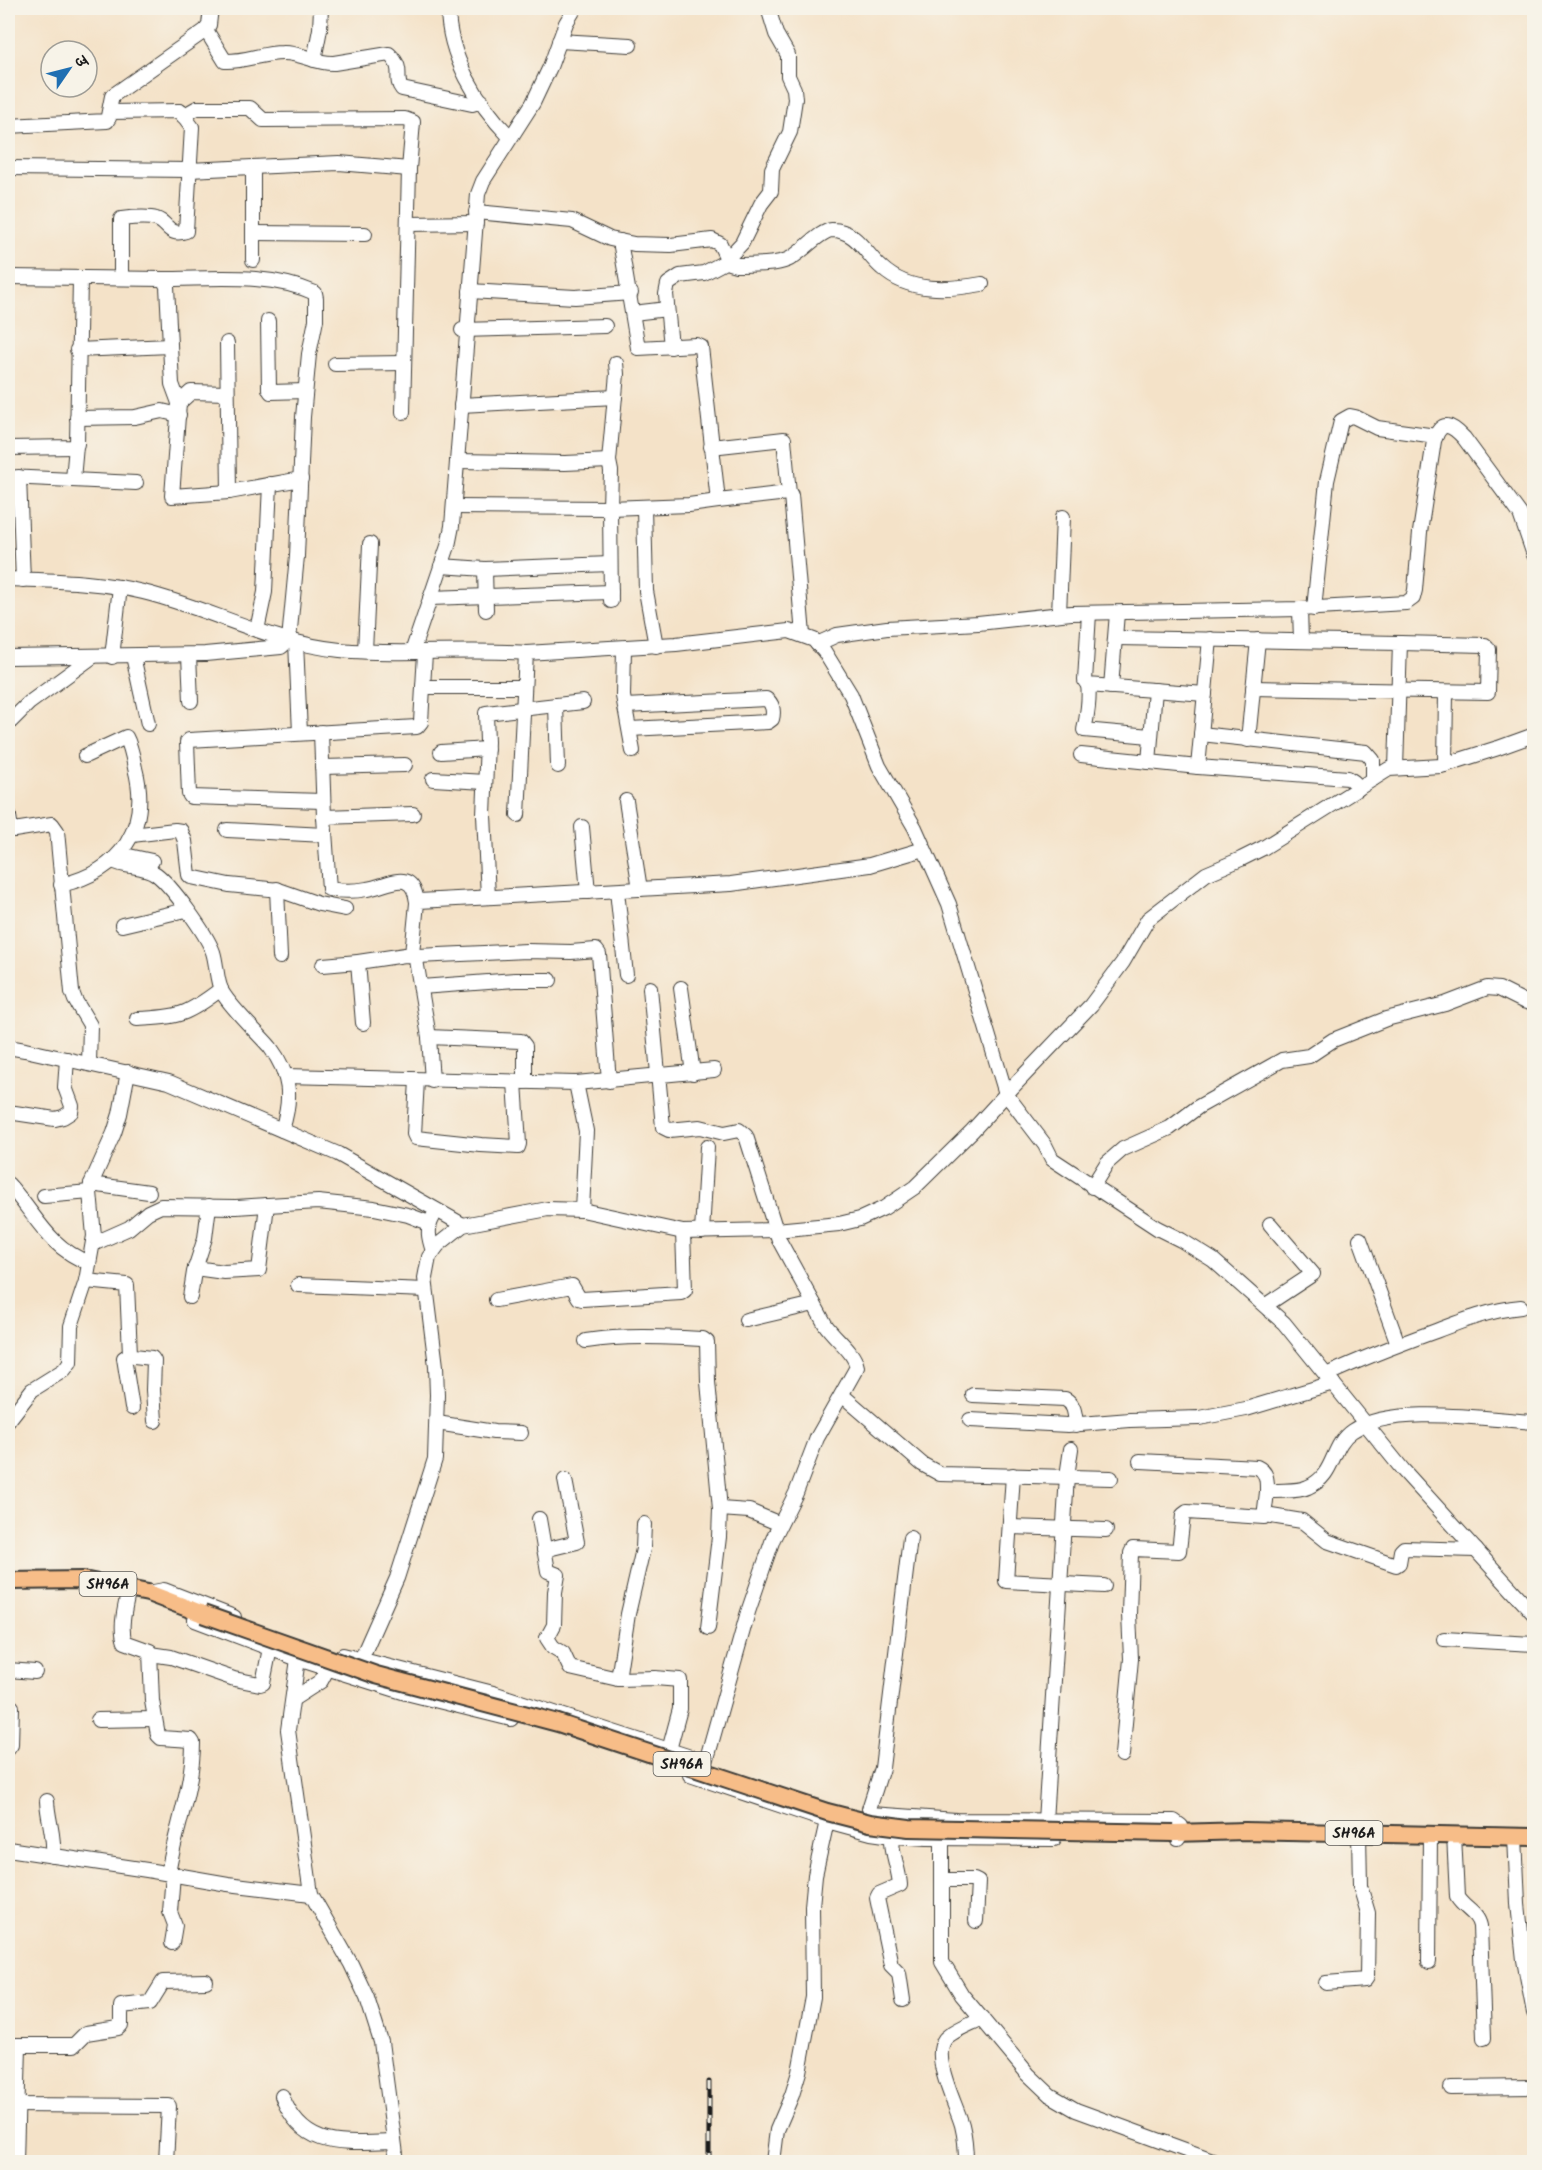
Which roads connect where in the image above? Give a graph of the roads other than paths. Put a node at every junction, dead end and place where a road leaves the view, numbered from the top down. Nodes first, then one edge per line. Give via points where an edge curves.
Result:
1 (211, 8) edge
2 (321, 8) edge
3 (448, 8) edge
4 (575, 8) edge
5 (768, 8) edge
6 (206, 30) junction
7 (560, 41) junction
8 (630, 45) dead end
9 (314, 60) junction
10 (482, 102) junction
11 (183, 116) junction
12 (109, 118) junction
13 (8, 126) edge
14 (510, 137) junction
15 (8, 168) edge
16 (253, 168) junction
17 (409, 169) junction
18 (189, 170) junction
19 (476, 218) junction
20 (408, 224) junction
21 (253, 233) junction
22 (365, 234) dead end
23 (620, 241) junction
24 (253, 260) dead end
25 (727, 260) junction
26 (8, 277) edge
27 (80, 278) junction
28 (121, 278) junction
29 (163, 279) junction
30 (982, 284) dead end
31 (470, 291) junction
32 (631, 293) junction
33 (667, 309) junction
34 (633, 313) junction
35 (268, 321) dead end
36 (605, 326) dead end
37 (465, 330) junction
38 (226, 343) dead end
39 (170, 346) junction
40 (671, 348) junction
41 (77, 350) junction
42 (404, 363) junction
43 (616, 363) dead end
44 (335, 364) dead end
45 (305, 391) junction
46 (227, 393) junction
47 (615, 397) junction
48 (461, 405) junction
49 (179, 409) junction
50 (403, 412) dead end
51 (77, 418) junction
52 (1436, 436) junction
53 (76, 446) junction
54 (711, 447) junction
55 (8, 448) edge
56 (457, 461) junction
57 (609, 461) junction
58 (13, 477) edge
59 (73, 479) junction
60 (301, 479) junction
61 (136, 483) dead end
62 (270, 484) junction
63 (230, 492) junction
64 (789, 494) junction
65 (718, 501) junction
66 (454, 507) junction
67 (644, 507) junction
68 (610, 508) junction
69 (1063, 518) dead end
70 (370, 544) dead end
71 (1534, 555) edge
72 (610, 564) junction
73 (441, 566) junction
74 (484, 569) junction
75 (8, 579) edge
76 (23, 580) junction
77 (120, 587) junction
78 (430, 598) junction
79 (486, 603) junction
80 (1307, 609) junction
81 (1089, 613) junction
82 (1117, 613) junction
83 (1059, 614) junction
84 (258, 630) junction
85 (803, 634) junction
86 (1263, 637) junction
87 (1116, 638) junction
88 (1210, 639) junction
89 (292, 641) junction
90 (1301, 641) junction
91 (817, 644) junction
92 (1400, 644) junction
93 (656, 646) junction
94 (624, 648) junction
95 (365, 651) junction
96 (418, 653) junction
97 (526, 653) junction
98 (189, 655) junction
99 (132, 656) junction
100 (8, 657) edge
101 (92, 657) junction
102 (112, 657) junction
103 (1113, 665) junction
104 (1087, 684) junction
105 (423, 687) junction
106 (524, 687) junction
107 (1111, 687) junction
108 (1253, 688) junction
109 (1155, 690) junction
110 (1399, 691) junction
111 (1446, 692) junction
112 (1205, 694) junction
113 (191, 701) dead end
114 (583, 702) dead end
115 (556, 705) junction
116 (625, 706) junction
117 (522, 709) junction
118 (9, 716) edge
119 (148, 724) dead end
120 (630, 729) junction
121 (321, 732) junction
122 (300, 734) junction
123 (1201, 734) junction
124 (1534, 735) edge
125 (1150, 736) junction
126 (1248, 740) junction
127 (487, 748) junction
128 (633, 751) dead end
129 (441, 752) dead end
130 (1081, 755) dead end
131 (85, 756) dead end
132 (1149, 762) junction
133 (405, 765) dead end
134 (1445, 765) junction
135 (558, 766) dead end
136 (322, 767) junction
137 (1198, 767) junction
138 (1396, 768) junction
139 (433, 779) dead end
140 (1373, 779) junction
141 (485, 782) junction
142 (1358, 789) junction
143 (323, 801) junction
144 (626, 801) dead end
145 (8, 812) edge
146 (413, 814) dead end
147 (518, 815) dead end
148 (324, 817) junction
149 (582, 827) dead end
150 (227, 830) dead end
151 (132, 835) junction
152 (325, 835) junction
153 (924, 849) junction
154 (116, 858) junction
155 (152, 861) dead end
156 (61, 885) junction
157 (277, 889) junction
158 (640, 889) junction
159 (617, 891) junction
160 (588, 892) junction
161 (488, 897) junction
162 (417, 902) junction
163 (345, 909) dead end
164 (186, 910) junction
165 (122, 925) dead end
166 (415, 955) junction
167 (280, 957) dead end
168 (358, 962) junction
169 (323, 965) dead end
170 (626, 975) dead end
171 (550, 980) dead end
172 (421, 987) junction
173 (650, 988) dead end
174 (681, 988) dead end
175 (221, 989) junction
176 (1534, 1004) edge
177 (137, 1019) dead end
178 (363, 1023) dead end
179 (429, 1037) junction
180 (8, 1047) edge
181 (67, 1059) junction
182 (89, 1064) junction
183 (714, 1070) dead end
184 (128, 1072) junction
185 (693, 1073) junction
186 (285, 1076) junction
187 (659, 1076) junction
188 (417, 1080) junction
189 (609, 1080) junction
190 (432, 1081) junction
191 (520, 1082) junction
192 (576, 1083) junction
193 (1006, 1094) junction
194 (8, 1112) edge
195 (282, 1130) junction
196 (707, 1147) dead end
197 (8, 1184) edge
198 (1092, 1187) junction
199 (91, 1188) junction
200 (149, 1192) dead end
201 (44, 1196) dead end
202 (417, 1198) junction
203 (267, 1205) junction
204 (209, 1206) junction
205 (438, 1210) junction
206 (582, 1210) junction
207 (429, 1223) junction
208 (1270, 1224) dead end
209 (462, 1225) junction
210 (776, 1230) junction
211 (684, 1232) junction
212 (702, 1232) junction
213 (1360, 1239) dead end
214 (93, 1244) junction
215 (433, 1251) junction
216 (89, 1263) junction
217 (195, 1268) junction
218 (86, 1281) junction
219 (298, 1285) dead end
220 (426, 1290) junction
221 (190, 1297) dead end
222 (496, 1300) dead end
223 (814, 1304) junction
224 (1266, 1305) junction
225 (1521, 1307) dead end
226 (746, 1320) dead end
227 (585, 1341) dead end
228 (1398, 1344) junction
229 (130, 1354) junction
230 (1329, 1379) junction
231 (842, 1395) junction
232 (973, 1395) dead end
233 (132, 1408) dead end
234 (970, 1420) dead end
235 (8, 1421) edge
236 (154, 1421) dead end
237 (1534, 1422) edge
238 (436, 1423) junction
239 (1365, 1424) junction
240 (1076, 1425) junction
241 (521, 1433) dead end
242 (1071, 1449) dead end
243 (1140, 1461) dead end
244 (1013, 1474) junction
245 (1067, 1476) junction
246 (1111, 1478) dead end
247 (565, 1480) dead end
248 (1268, 1492) junction
249 (720, 1509) junction
250 (1265, 1515) junction
251 (539, 1519) dead end
252 (644, 1524) dead end
253 (780, 1524) junction
254 (1010, 1527) junction
255 (1064, 1528) junction
256 (1106, 1530) dead end
257 (910, 1538) dead end
258 (1476, 1550) junction
259 (544, 1551) junction
260 (8, 1581) edge
261 (1060, 1585) junction
262 (1104, 1586) dead end
263 (129, 1588) junction
264 (148, 1593) junction
265 (1534, 1614) edge
266 (708, 1628) dead end
267 (1444, 1639) dead end
268 (1534, 1644) edge
269 (270, 1648) junction
270 (150, 1654) junction
271 (298, 1659) junction
272 (361, 1661) junction
273 (328, 1668) junction
274 (8, 1671) edge
275 (35, 1672) dead end
276 (352, 1676) junction
277 (618, 1679) junction
278 (293, 1699) junction
279 (12, 1707) dead end
280 (154, 1719) junction
281 (98, 1720) dead end
282 (8, 1749) edge
283 (669, 1749) junction
284 (1122, 1755) dead end
285 (706, 1762) junction
286 (701, 1778) junction
287 (47, 1801) dead end
288 (827, 1821) junction
289 (1045, 1821) junction
290 (1178, 1832) junction
291 (1359, 1833) junction
292 (1430, 1835) junction
293 (1454, 1835) junction
294 (892, 1836) junction
295 (1515, 1836) junction
296 (1534, 1837) edge
297 (942, 1838) junction
298 (8, 1849) edge
299 (53, 1857) junction
300 (170, 1874) junction
301 (942, 1880) junction
302 (311, 1894) junction
303 (976, 1921) dead end
304 (172, 1943) dead end
305 (1430, 1962) dead end
306 (206, 1981) dead end
307 (1326, 1983) dead end
308 (903, 2000) dead end
309 (1534, 2013) edge
310 (982, 2018) junction
311 (1484, 2038) dead end
312 (13, 2045) edge
313 (1534, 2087) edge
314 (1451, 2088) dead end
315 (282, 2096) dead end
316 (12, 2105) edge
317 (394, 2142) junction
318 (16, 2163) edge
319 (166, 2163) edge
320 (397, 2163) edge
321 (773, 2163) edge
322 (966, 2163) edge
323 (1218, 2163) edge

1 - 6 street
2 - 9 street
3 - 10 street via 452,42
4 - 7 street
5 - 25 street via 788,55 788,76 795,92 793,119 772,169 771,191 742,243
6 - 9 street via 225,62 284,53
6 - 12 street via 112,96
7 - 8 street
7 - 14 street via 533,103
9 - 10 street via 327,64 389,54 398,65 402,89 472,104
10 - 14 street
11 - 12 street via 180,111 110,112
11 - 17 street via 197,108 250,108 263,120 410,120 414,124
11 - 18 street via 192,127
12 - 13 street via 104,122
14 - 19 street via 483,181
15 - 18 street
16 - 17 street via 339,163
16 - 18 street
16 - 21 street
17 - 20 street
18 - 28 street via 185,232 172,231 156,219 121,219
19 - 20 street
19 - 23 street via 572,221
19 - 31 street
20 - 42 street
21 - 22 street
21 - 24 street
23 - 25 street via 662,245 712,240 720,244
23 - 32 street
25 - 30 street via 736,265 784,261 833,230 855,238 880,267 912,285 956,288
25 - 33 street via 711,271 671,281 666,289
26 - 27 street
27 - 28 street
27 - 41 street
28 - 29 street
29 - 39 street via 167,286
29 - 45 street via 252,278 315,293 316,320
31 - 32 street via 565,297
31 - 37 street
32 - 34 street
33 - 34 street
33 - 40 street
34 - 40 street via 639,348
35 - 45 street via 269,389
36 - 37 street
37 - 48 street
38 - 46 street
39 - 41 street
39 - 49 street via 172,384
40 - 54 street via 701,347
41 - 51 street
42 - 44 street
42 - 50 street
43 - 47 street
45 - 60 street
46 - 49 street via 191,392
46 - 63 street
47 - 48 street
47 - 57 street
48 - 56 street
49 - 51 street via 135,417
49 - 63 street via 172,496
51 - 53 street
52 - 71 street via 1449,425 1459,433 1520,514
52 - 80 street via 1413,598 1406,603
52 - 80 street via 1377,428 1350,416 1341,420
53 - 55 street
53 - 59 street
54 - 64 street via 784,440
54 - 65 street
56 - 57 street
56 - 66 street
57 - 68 street
58 - 59 street
58 - 76 street
59 - 61 street
60 - 62 street
60 - 89 street
62 - 63 street
62 - 84 street via 265,592
64 - 65 street
64 - 85 street
65 - 67 street
66 - 68 street
66 - 73 street
67 - 68 street
67 - 93 street via 645,591
68 - 72 street
69 - 83 street
70 - 95 street
72 - 74 street
72 - 79 street via 611,597
73 - 74 street
73 - 78 street
74 - 79 street
75 - 76 street
76 - 77 street
77 - 84 street
77 - 102 street
78 - 79 street
78 - 96 street
80 - 82 street
80 - 90 street
81 - 82 street
81 - 83 street
81 - 104 street
82 - 87 street
83 - 91 street via 853,632
84 - 89 street
85 - 91 street
85 - 93 street via 789,631
86 - 88 street
86 - 90 street
86 - 108 street
87 - 88 street
87 - 103 street
88 - 112 street
89 - 95 street
89 - 98 street via 281,647
89 - 122 street
90 - 92 street
91 - 153 street via 851,695 879,766
92 - 110 street
92 - 111 street via 1488,647 1488,692
93 - 94 street
94 - 97 street
94 - 116 street
95 - 96 street
96 - 97 street
96 - 105 street
97 - 106 street
98 - 99 street
98 - 113 street
99 - 102 street
99 - 119 street
100 - 101 street
101 - 102 street
101 - 118 street
103 - 104 street
103 - 107 street
104 - 107 street
104 - 125 street via 1090,696 1084,730
105 - 106 street
105 - 121 street via 421,722 417,727
106 - 117 street
107 - 109 street
108 - 110 street
108 - 126 street
109 - 112 street
109 - 125 street
110 - 111 street
110 - 138 street
111 - 134 street
112 - 123 street
114 - 115 street
115 - 117 street
115 - 135 street
116 - 120 street
116 - 120 street via 766,699 773,711 768,722
117 - 127 street via 486,713
117 - 147 street
120 - 128 street
121 - 122 street
121 - 136 street
122 - 143 street via 188,740 190,796
123 - 126 street
123 - 137 street
124 - 134 street
125 - 132 street
126 - 140 street via 1366,752 1373,760
127 - 129 street
127 - 141 street
130 - 132 street
131 - 151 street via 124,736 128,740 140,784 141,804
132 - 137 street
133 - 136 street
134 - 138 street
136 - 143 street
137 - 142 street via 1347,778
138 - 140 street
139 - 141 street
140 - 142 street
141 - 161 street
142 - 193 street via 1263,848 1206,874 1160,909 1143,926 1097,998
143 - 148 street
144 - 158 street
145 - 156 street via 14,830 54,825
146 - 148 street
148 - 152 street
149 - 160 street
150 - 152 street
151 - 154 street
151 - 157 street via 180,830 190,876 229,885
152 - 162 street via 330,890 367,889 403,881 413,885
153 - 158 street via 855,867 731,884
153 - 193 street via 949,904
154 - 155 street
154 - 156 street
154 - 164 street via 120,865 158,875
156 - 182 street via 72,992 91,1029
157 - 163 street via 324,906
157 - 167 street
158 - 159 street
159 - 160 street
159 - 170 street
160 - 161 street
161 - 162 street
162 - 166 street
164 - 165 street
164 - 175 street via 213,952
166 - 168 street
166 - 172 street
166 - 189 street via 597,951
168 - 169 street
168 - 178 street
171 - 172 street
172 - 179 street
173 - 187 street
174 - 185 street
175 - 177 street via 174,1017
175 - 186 street via 277,1056
176 - 198 street via 1487,988 1343,1035 1309,1056 1282,1060 1198,1107 1170,1128 1123,1149 1107,1163
179 - 190 street
179 - 191 street via 521,1041 525,1046
180 - 181 street
181 - 182 street
181 - 194 street via 65,1087 71,1112 55,1119
182 - 184 street
183 - 185 street
184 - 195 street via 168,1082
184 - 199 street via 114,1133
185 - 187 street
186 - 188 street
186 - 195 street via 290,1100
187 - 189 street
187 - 210 street via 665,1129 700,1127 724,1133 740,1130 746,1136
188 - 190 street
188 - 191 street via 416,1138 518,1147
189 - 192 street
190 - 191 street
191 - 192 street
192 - 206 street via 586,1131
193 - 198 street via 1052,1159
193 - 210 street via 915,1187 884,1208 839,1224
195 - 202 street via 338,1154
196 - 212 street
197 - 216 street via 57,1244
198 - 224 street via 1213,1260
199 - 200 street
199 - 201 street
199 - 214 street
202 - 205 street
202 - 207 street
203 - 204 street
203 - 207 street via 347,1204 408,1215
203 - 217 street via 259,1270 224,1272
204 - 214 street via 153,1208 135,1225
204 - 217 street via 205,1238
205 - 207 street
205 - 209 street
206 - 209 street via 548,1209
206 - 211 street
207 - 215 street via 428,1238
208 - 224 street via 1313,1274
209 - 215 street
210 - 212 street
210 - 223 street
211 - 212 street
211 - 222 street via 685,1290 681,1293 582,1299 572,1286
213 - 228 street
214 - 216 street
215 - 220 street via 425,1278
216 - 218 street
217 - 221 street
218 - 229 street via 127,1285
218 - 235 street via 71,1326 68,1367 32,1390
219 - 220 street
220 - 238 street via 436,1366
223 - 226 street
223 - 231 street via 832,1335 855,1358 856,1371
224 - 230 street
225 - 228 street via 1485,1313
227 - 249 street via 647,1336 706,1341
228 - 230 street
229 - 233 street via 124,1358
229 - 236 street via 153,1359
230 - 239 street
230 - 240 street via 1246,1409 1199,1418
231 - 244 street via 932,1471
231 - 253 street via 817,1438
232 - 240 street via 1065,1399 1074,1409
234 - 240 street
237 - 239 street via 1403,1416
238 - 241 street
238 - 272 street via 431,1473 397,1578
239 - 248 street via 1340,1442 1329,1469 1314,1485 1302,1490
239 - 258 street
242 - 245 street
243 - 248 street via 1257,1467 1266,1477
244 - 245 street
244 - 254 street
245 - 246 street
245 - 255 street
247 - 259 street via 576,1542
248 - 250 street
249 - 253 street via 749,1511
249 - 266 street
250 - 258 street via 1302,1521 1327,1541 1396,1565 1404,1548
250 - 284 street via 1187,1512 1183,1515 1179,1551 1135,1548 1131,1552 1131,1659
251 - 259 street
252 - 277 street via 643,1549
253 - 285 street via 747,1612
254 - 255 street
254 - 261 street via 1006,1581
255 - 256 street
255 - 261 street
257 - 289 street via 882,1768 869,1809 874,1815
258 - 265 street
259 - 277 street via 548,1571 558,1575 554,1625 546,1638 549,1644 563,1653 570,1668
260 - 263 main road, SH96A via 83,1580
261 - 262 street
261 - 289 street
263 - 264 main road, SH96A
263 - 270 street via 124,1641 149,1650
264 - 269 street via 171,1610
264 - 272 street via 164,1590 178,1594 305,1644
264 - 290 main road, SH96A, bridge via 376,1675 558,1723 870,1823 909,1828
267 - 268 street
269 - 270 street via 260,1684 234,1679 177,1658
269 - 271 street
270 - 280 street
271 - 273 street
271 - 278 street
272 - 276 street
272 - 283 street via 493,1693
273 - 276 street
273 - 278 street via 321,1681
274 - 275 street
276 - 286 street via 563,1733
277 - 283 street via 680,1680 680,1709
278 - 302 street via 288,1730
279 - 282 street
280 - 281 street
280 - 300 street via 161,1738 191,1740 194,1745
283 - 285 street
285 - 286 street
286 - 288 street
287 - 299 street via 54,1834
288 - 294 street
288 - 321 street via 812,1906 813,1997 799,2072 777,2130
289 - 290 street via 1174,1821 1180,1824
290 - 291 main road, SH96A
290 - 297 street via 1179,1839 1173,1840
291 - 292 main road, SH96A
291 - 307 street via 1360,1886 1368,1913 1367,1977
292 - 293 main road, SH96A
292 - 305 street
293 - 295 main road, SH96A
293 - 311 street via 1457,1897 1477,1917 1480,1926
294 - 297 street
294 - 308 street via 891,1849 900,1886 876,1898 891,1965 899,1973
295 - 296 main road, SH96A
295 - 309 street via 1524,1960
297 - 301 street
298 - 299 street
299 - 300 street
300 - 302 street
300 - 304 street via 170,1912 175,1925
301 - 303 street via 978,1882
301 - 310 street via 942,1962
302 - 317 street via 367,1998 381,2042
306 - 312 street via 163,1982 150,2003 121,2006 118,2028 86,2033 76,2044
310 - 322 street via 950,2035 940,2055 962,2125
310 - 323 street via 1050,2095 1076,2110
312 - 316 street
313 - 314 street
315 - 317 street via 296,2123 313,2135 342,2142
316 - 318 street
316 - 319 street via 169,2106
317 - 320 street

